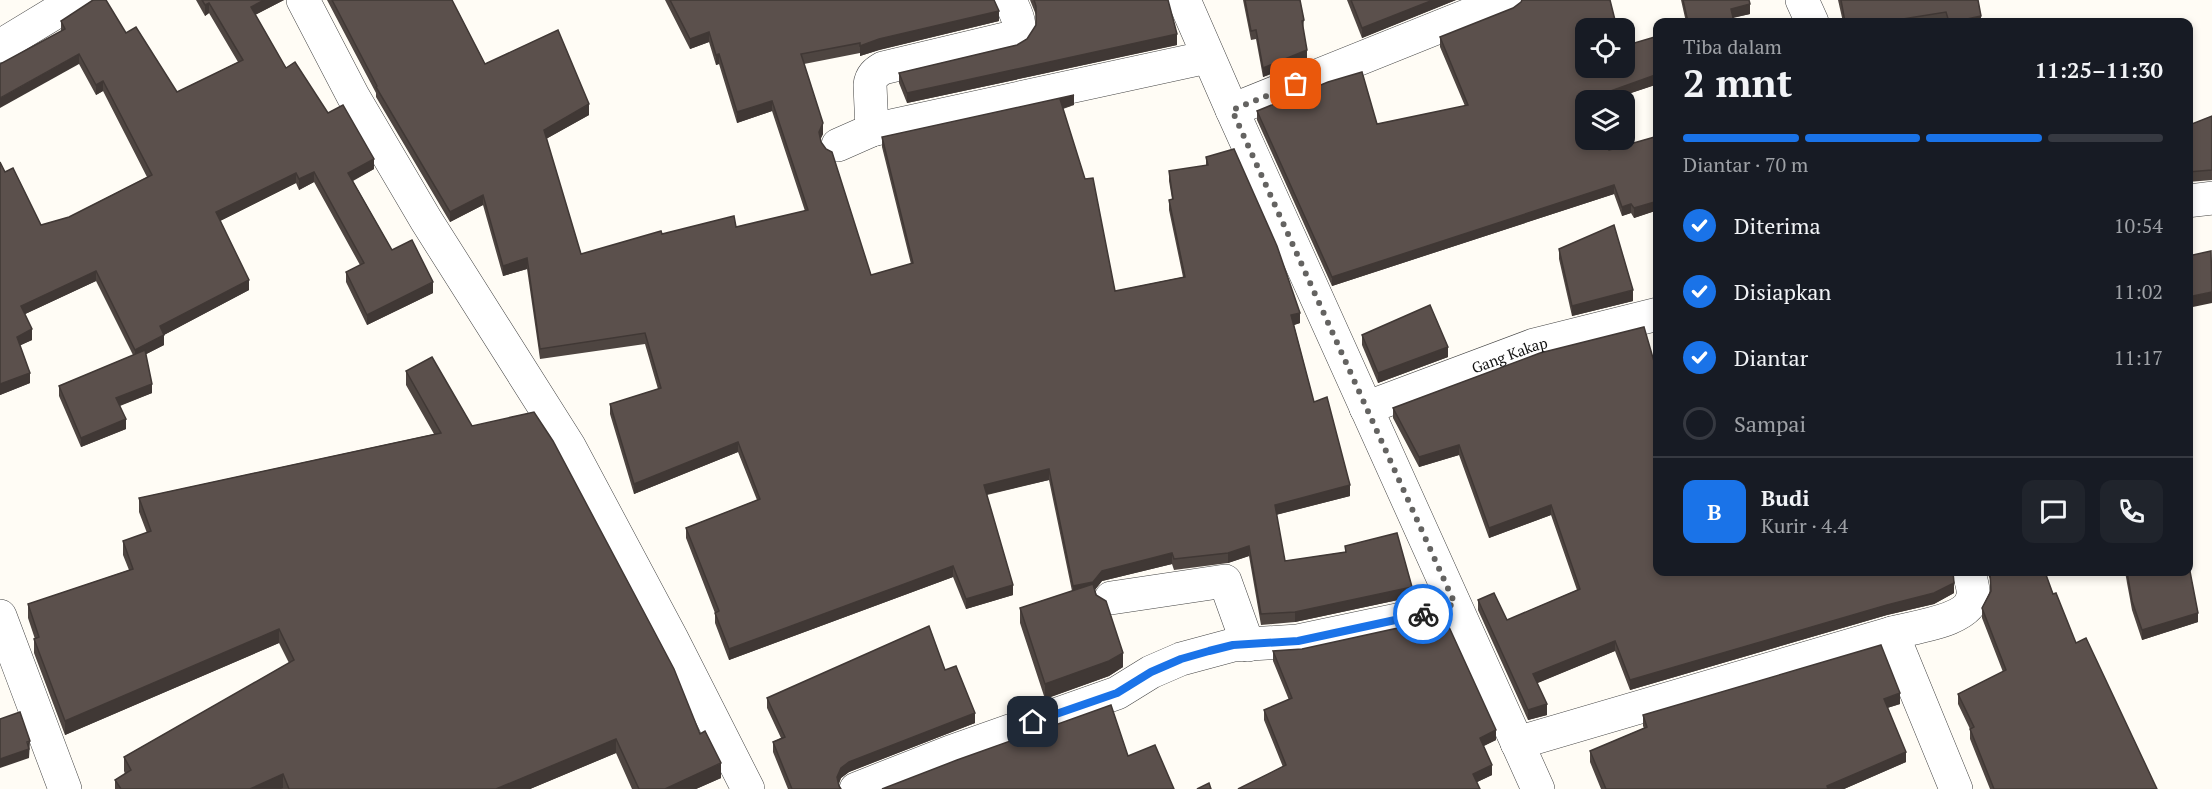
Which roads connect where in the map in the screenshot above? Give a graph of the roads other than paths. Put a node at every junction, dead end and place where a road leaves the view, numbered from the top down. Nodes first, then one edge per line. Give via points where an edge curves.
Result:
1 (76, 0) edge
2 (303, 0) edge
3 (1010, 0) edge
4 (1184, 0) edge
5 (1506, 0) edge
6 (1802, 0) edge
7 (1810, 18) edge
8 (0, 45) edge
9 (1208, 57) junction
10 (1232, 110) junction
11 (872, 130) junction
12 (838, 145) dead end
13 (2212, 198) edge
14 (2193, 200) edge
15 (1653, 315) edge
16 (1366, 408) junction
17 (1970, 576) edge
18 (1111, 598) dead end
19 (1455, 604) junction
20 (0, 616) edge
21 (1892, 633) junction
22 (1248, 645) junction
23 (1517, 742) junction
24 (65, 789) edge
25 (748, 789) edge
26 (856, 789) edge
27 (1538, 789) edge
28 (1956, 789) edge

1 - 8 street
2 - 25 street via 352,96 569,446
3 - 11 street via 1019,26 1013,37 876,72 870,84
4 - 9 street
5 - 10 street
6 - 7 street
9 - 10 street
9 - 11 street
10 - 16 street
11 - 12 street
13 - 14 street
15 - 16 street, Gang Kakap via 1533,345
16 - 19 street
17 - 21 street via 1973,595 1965,610 1953,618
18 - 22 street via 1225,581
19 - 22 street via 1298,641
19 - 23 street
20 - 24 street
21 - 23 street
21 - 28 street
22 - 26 street via 1233,645 1181,659 1117,693
23 - 27 street

